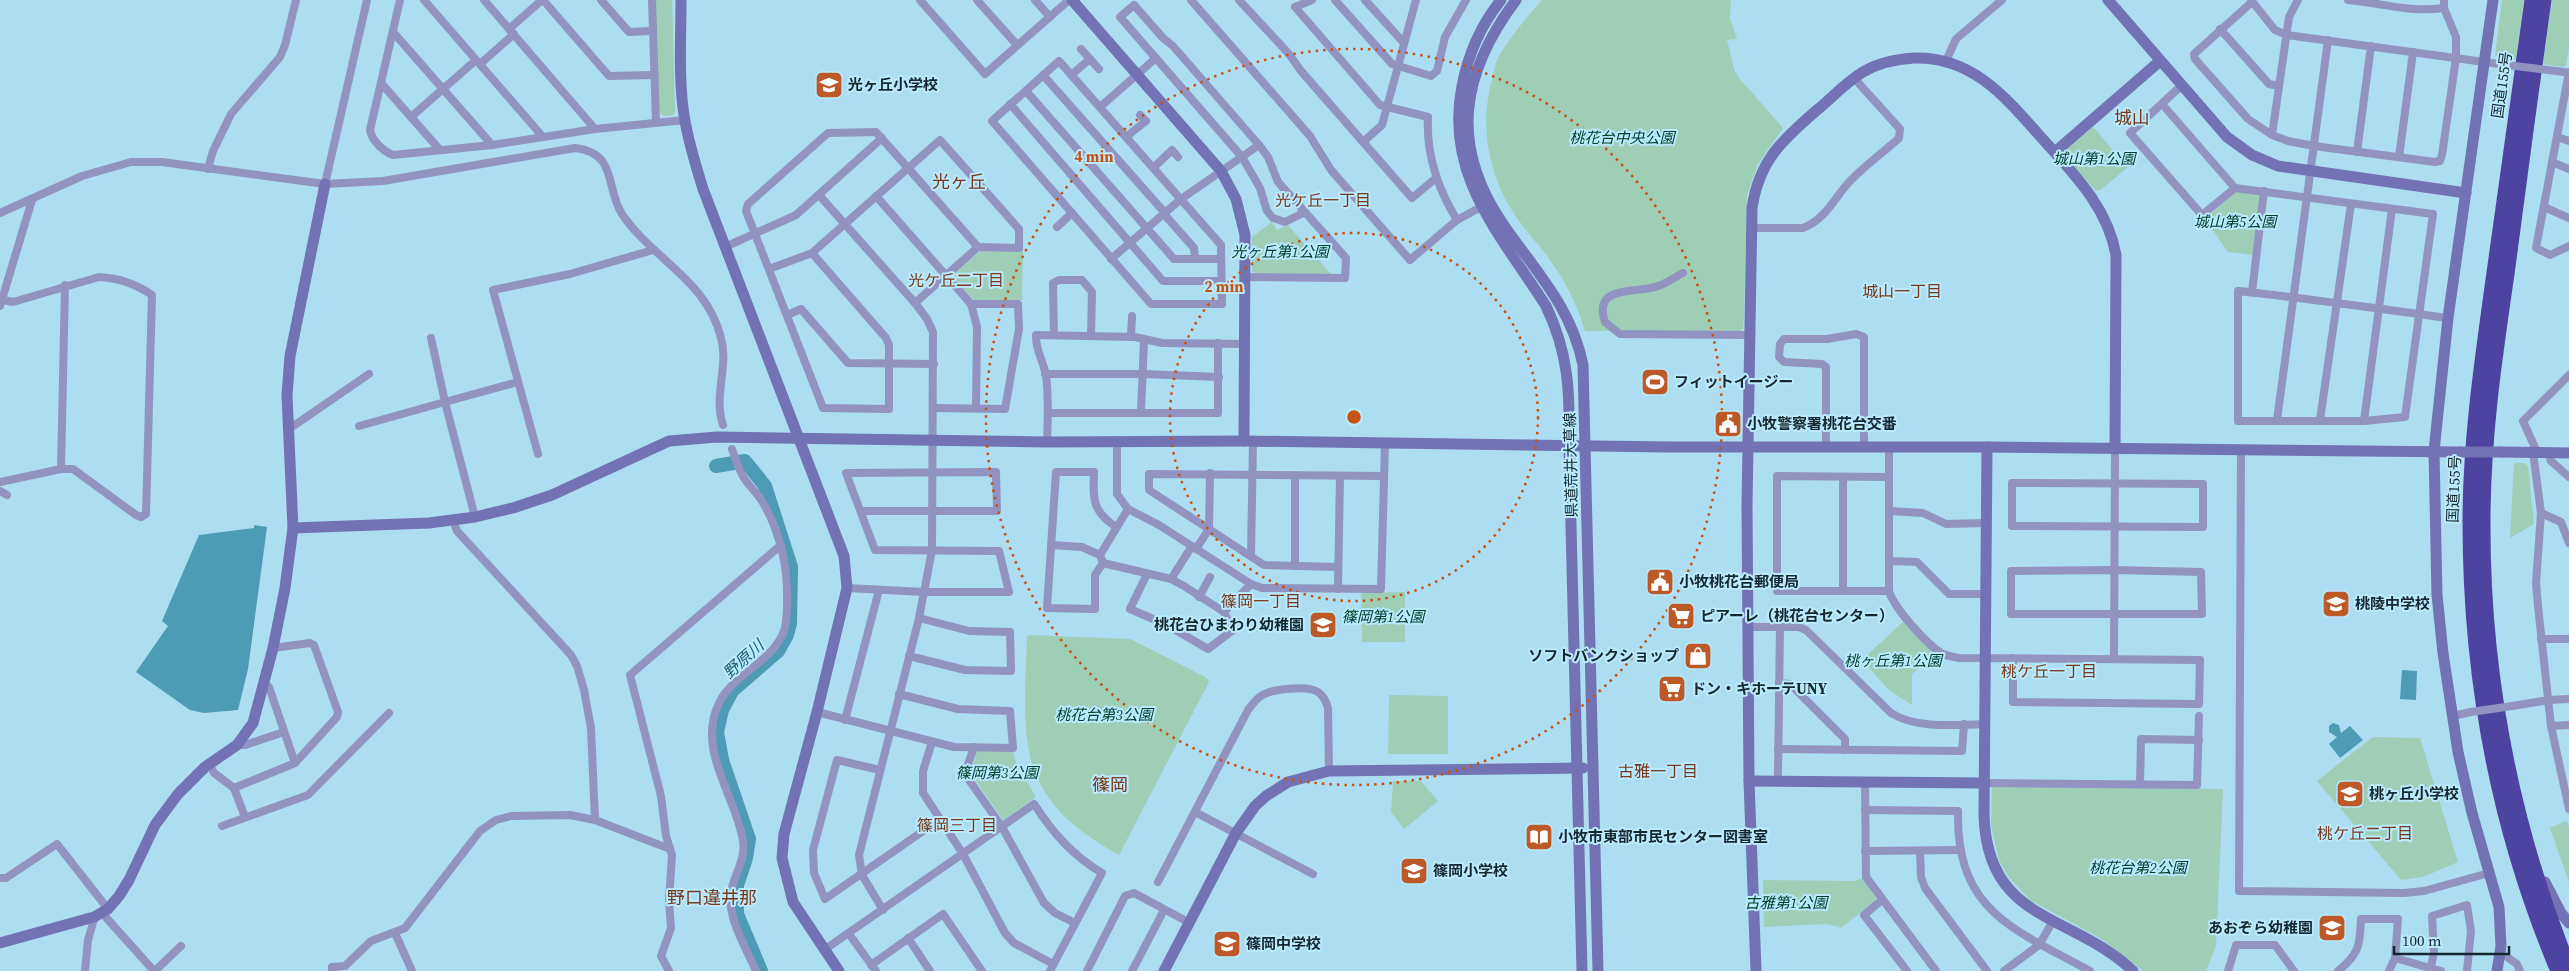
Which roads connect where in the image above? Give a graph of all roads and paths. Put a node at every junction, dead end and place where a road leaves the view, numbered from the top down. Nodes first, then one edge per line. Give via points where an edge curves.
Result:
1 (296, 0) edge
2 (367, 0) edge
3 (400, 0) edge
4 (424, 0) edge
5 (484, 0) edge
6 (601, 0) edge
7 (652, 0) edge
8 (682, 0) edge
9 (920, 0) edge
10 (977, 0) edge
11 (1035, 0) edge
12 (1070, 0) edge
13 (1191, 0) edge
14 (1239, 0) edge
15 (1312, 0) edge
16 (1335, 0) edge
17 (1365, 0) edge
18 (1416, 0) edge
19 (1465, 0) edge
20 (1501, 0) edge
21 (1516, 0) edge
22 (2002, 0) edge
23 (2108, 0) edge
24 (2298, 0) edge
25 (2348, 0) edge
26 (2493, 0) edge
27 (2532, 0) edge
28 (2544, 0) edge
29 (546, 1) edge
30 (2252, 1) edge
31 (2367, 1) edge
32 (2444, 4) edge
33 (1050, 17) junction
34 (2220, 29) junction
35 (652, 31) junction
36 (393, 32) junction
37 (512, 32) junction
38 (2287, 34) junction
39 (2328, 40) junction
40 (1404, 43) junction
41 (1017, 45) junction
42 (2371, 46) junction
43 (1081, 49) dead end
44 (2414, 52) junction
45 (1156, 58) junction
46 (2456, 58) junction
47 (1090, 59) junction
48 (1946, 61) junction
49 (2160, 61) junction
50 (478, 62) junction
51 (2485, 62) junction
52 (1398, 66) junction
53 (1099, 69) dead end
54 (2568, 73) edge
55 (1137, 74) junction
56 (654, 75) junction
57 (1043, 75) junction
58 (1072, 75) junction
59 (1854, 78) junction
60 (381, 83) junction
61 (2182, 85) junction
62 (2279, 86) junction
63 (443, 88) junction
64 (1026, 91) junction
65 (2567, 98) edge
66 (1010, 104) junction
67 (2162, 104) junction
68 (1100, 107) junction
69 (1387, 107) junction
70 (1140, 115) dead end
71 (411, 117) junction
72 (685, 120) junction
73 (656, 121) junction
74 (595, 128) junction
75 (2272, 135) junction
76 (543, 136) junction
77 (1126, 137) junction
78 (2557, 137) junction
79 (882, 138) junction
80 (2569, 141) edge
81 (1363, 142) junction
82 (492, 145) junction
83 (1259, 145) junction
84 (2314, 146) junction
85 (440, 150) junction
86 (2055, 152) junction
87 (2357, 152) junction
88 (1178, 157) dead end
89 (1242, 157) junction
90 (2399, 157) junction
91 (2552, 162) junction
92 (908, 167) junction
93 (1153, 168) junction
94 (208, 169) junction
95 (2569, 169) edge
96 (1221, 171) junction
97 (2311, 171) junction
98 (1436, 178) junction
99 (325, 184) junction
100 (2235, 188) junction
101 (2264, 191) junction
102 (2466, 192) junction
103 (819, 195) junction
104 (876, 196) junction
105 (2307, 197) junction
106 (1181, 199) junction
107 (32, 200) junction
108 (2351, 204) junction
109 (1482, 207) junction
110 (2544, 207) junction
111 (2392, 209) junction
112 (1305, 212) junction
113 (0, 213) edge
114 (1072, 213) junction
115 (1165, 213) junction
116 (2569, 218) edge
117 (1456, 220) junction
118 (844, 224) junction
119 (1057, 227) dead end
120 (1752, 228) junction
121 (1147, 229) junction
122 (754, 234) junction
123 (1130, 243) junction
124 (2569, 246) edge
125 (725, 247) junction
126 (978, 247) junction
127 (653, 250) junction
128 (812, 253) junction
129 (1112, 259) junction
130 (1195, 259) junction
131 (1221, 259) junction
132 (769, 269) junction
133 (1682, 273) dead end
134 (946, 275) junction
135 (1246, 277) junction
136 (1221, 281) junction
137 (65, 286) junction
138 (2252, 292) junction
139 (2294, 298) junction
140 (2, 303) edge
141 (915, 303) junction
142 (971, 304) junction
143 (2337, 304) junction
144 (2377, 309) junction
145 (787, 315) junction
146 (2420, 315) junction
147 (1132, 316) dead end
148 (2448, 318) junction
149 (1054, 335) junction
150 (1750, 335) junction
151 (1091, 336) junction
152 (1131, 337) junction
153 (431, 338) dead end
154 (1144, 340) junction
155 (1218, 344) junction
156 (1245, 344) junction
157 (889, 364) junction
158 (934, 364) junction
159 (369, 374) dead end
160 (1045, 374) junction
161 (1144, 374) junction
162 (2569, 375) edge
163 (1219, 377) junction
164 (518, 382) junction
165 (446, 402) junction
166 (933, 408) junction
167 (976, 408) junction
168 (1141, 412) junction
169 (1048, 413) junction
170 (2277, 420) junction
171 (2320, 420) junction
172 (2364, 421) junction
173 (723, 425) dead end
174 (359, 426) dead end
175 (289, 429) junction
176 (798, 440) junction
177 (933, 440) junction
178 (1116, 440) junction
179 (1249, 441) junction
180 (1047, 442) junction
181 (1385, 443) junction
182 (1569, 445) junction
183 (1585, 445) junction
184 (1748, 447) junction
185 (1987, 447) junction
186 (1826, 448) junction
187 (1864, 448) junction
188 (1889, 448) junction
189 (2115, 449) junction
190 (732, 450) dead end
191 (2241, 450) junction
192 (2434, 451) junction
193 (2540, 452) junction
194 (2569, 453) edge
195 (538, 454) dead end
196 (61, 469) junction
197 (933, 472) junction
198 (1210, 473) junction
199 (1253, 474) junction
200 (1294, 475) junction
201 (1340, 476) junction
202 (1383, 476) junction
203 (1843, 477) junction
204 (1888, 477) junction
205 (2569, 477) edge
206 (0, 482) edge
207 (2115, 483) junction
208 (1128, 509) junction
209 (861, 511) junction
210 (1889, 511) junction
211 (932, 512) junction
212 (2541, 513) junction
213 (475, 517) junction
214 (453, 520) junction
215 (1987, 523) junction
216 (1116, 527) junction
217 (2114, 527) junction
218 (293, 528) junction
219 (1210, 530) junction
220 (2569, 543) edge
221 (781, 545) junction
222 (1051, 545) junction
223 (1194, 547) junction
224 (932, 550) junction
225 (1100, 555) junction
226 (1251, 556) junction
227 (1889, 561) junction
228 (1103, 563) junction
229 (1295, 566) junction
230 (1338, 567) junction
231 (2114, 570) junction
232 (1147, 574) junction
233 (1210, 577) dead end
234 (1170, 579) junction
235 (1251, 584) junction
236 (847, 588) junction
237 (1338, 588) junction
238 (879, 590) junction
239 (1843, 590) junction
240 (1889, 591) junction
241 (924, 592) junction
242 (1987, 594) junction
243 (1199, 597) junction
244 (1224, 612) junction
245 (2114, 614) junction
246 (920, 618) junction
247 (1748, 627) junction
248 (1780, 627) junction
249 (2542, 639) junction
250 (2569, 639) edge
251 (273, 648) junction
252 (909, 656) junction
253 (1987, 658) junction
254 (2013, 658) junction
255 (2114, 658) junction
256 (264, 682) junction
257 (1780, 683) junction
258 (899, 694) junction
259 (2569, 699) edge
260 (2549, 700) junction
261 (817, 712) junction
262 (389, 713) dead end
263 (2199, 716) dead end
264 (2452, 716) junction
265 (846, 720) junction
266 (1964, 724) junction
267 (1985, 724) junction
268 (2569, 725) edge
269 (2552, 726) junction
270 (890, 730) junction
271 (284, 732) junction
272 (2199, 740) junction
273 (932, 742) junction
274 (237, 746) junction
275 (974, 747) junction
276 (1778, 749) junction
277 (1845, 750) junction
278 (295, 763) junction
279 (210, 764) junction
280 (2508, 766) junction
281 (1576, 768) junction
282 (1593, 768) junction
283 (880, 770) junction
284 (1329, 771) junction
285 (1778, 775) dead end
286 (1749, 781) junction
287 (1866, 782) junction
288 (1985, 783) junction
289 (2140, 784) junction
290 (234, 788) junction
291 (2569, 809) edge
292 (1865, 810) junction
293 (1195, 812) junction
294 (245, 818) junction
295 (595, 820) junction
296 (939, 820) junction
297 (222, 826) dead end
298 (1002, 827) junction
299 (1236, 834) junction
300 (670, 849) junction
301 (1961, 850) junction
302 (1865, 851) junction
303 (1920, 852) junction
304 (963, 854) junction
305 (2489, 873) junction
306 (1313, 874) dead end
307 (862, 875) junction
308 (0, 878) edge
309 (1158, 882) dead end
310 (1882, 900) junction
311 (882, 910) junction
312 (1164, 910) junction
313 (102, 913) junction
314 (2053, 921) junction
315 (2569, 922) edge
316 (1075, 923) junction
317 (1190, 923) junction
318 (395, 933) junction
319 (849, 934) junction
320 (908, 938) junction
321 (0, 943) edge
322 (2039, 945) junction
323 (182, 946) dead end
324 (824, 950) junction
325 (2507, 957) dead end
326 (2396, 958) junction
327 (2079, 965) junction
328 (874, 968) edge
329 (1051, 968) edge
330 (2569, 968) edge
331 (2230, 970) edge
332 (2430, 970) edge
333 (85, 971) edge
334 (154, 971) edge
335 (332, 971) edge
336 (412, 971) edge
337 (669, 971) edge
338 (756, 971) edge
339 (839, 971) edge
340 (930, 971) edge
341 (982, 971) edge
342 (1087, 971) edge
343 (1132, 971) edge
344 (1164, 971) edge
345 (1582, 971) edge
346 (1598, 971) edge
347 (1756, 971) edge
348 (1907, 971) edge
349 (1936, 971) edge
350 (1987, 971) edge
351 (2004, 971) edge
352 (2072, 971) edge
353 (2090, 971) edge
354 (2133, 971) edge
355 (2294, 971) edge
356 (2338, 971) edge
357 (2390, 971) edge
358 (2441, 971) edge
359 (2467, 971) edge
360 (2497, 971) edge
361 (2520, 971) edge
362 (2558, 971) edge

1 - 94 street via 280,57 231,114
2 - 99 street
3 - 36 street
4 - 50 street
5 - 37 street
6 - 35 street via 629,32
7 - 35 street
8 - 72 street
9 - 41 street via 985,74
10 - 41 street
11 - 33 street
12 - 33 street
12 - 55 street
13 - 117 street via 1310,136 1331,170 1410,260
14 - 81 street
15 - 69 street via 1294,7 1380,105
16 - 52 street via 1390,63
17 - 40 street
18 - 40 street
19 - 52 street via 1445,37 1437,71 1431,76
20 - 109 street, 県道荒井大草線 via 1471,54 1458,107 1463,161
21 - 183 street, 県道荒井大草線 via 1490,38 1477,66 1469,107 1470,140 1476,171 1490,201 1558,298 1575,333 1585,383
22 - 48 street via 1956,39
23 - 49 street
24 - 38 street via 2289,18
25 - 31 street
26 - 51 street
27 - 362 highway, 国道155号 via 2479,380 2471,539 2479,671 2493,762 2512,841 2539,926
28 - 280 highway, 国道155号 via 2486,437 2484,593 2491,672
29 - 37 street
29 - 56 street via 609,76
30 - 34 street
30 - 38 street via 2275,30
31 - 32 street via 2413,10
32 - 46 street via 2456,36
33 - 41 street
34 - 62 street via 2269,84
34 - 75 street via 2195,50 2195,59 2248,119
35 - 56 street
36 - 60 street
36 - 63 street
37 - 50 street
37 - 74 street
38 - 39 street
38 - 62 street
39 - 42 street
39 - 84 street
40 - 52 street
42 - 44 street
42 - 87 street
43 - 47 street
44 - 46 street
44 - 90 street
45 - 55 street
45 - 83 street via 1120,17 1134,5
45 - 89 street
46 - 51 street
46 - 90 street via 2440,161
47 - 53 street
47 - 58 street
48 - 59 street via 1928,58 1896,60
48 - 86 street via 1968,69 1993,86
49 - 61 street
49 - 86 street
50 - 63 street
50 - 76 street
51 - 54 street, bridge
51 - 102 street
52 - 69 street
54 - 65 street
55 - 68 street
55 - 96 street
56 - 73 street
57 - 58 street via 1059,61
57 - 64 street
57 - 115 street
58 - 68 street
59 - 120 street via 1792,131 1768,158 1755,189
59 - 120 street via 1900,129 1899,138 1844,187 1832,206 1810,225 1804,228
60 - 71 street
60 - 85 street via 370,130 371,136 385,152 392,156
61 - 67 street
61 - 97 street via 2239,147 2271,163
62 - 75 street
63 - 71 street
63 - 82 street
64 - 66 street
64 - 121 street
65 - 78 street
66 - 114 street via 992,121
66 - 123 street
67 - 100 street
67 - 100 street via 2130,133 2202,215
68 - 77 street
69 - 81 street via 1382,125
69 - 98 street via 1428,117 1428,140
70 - 77 street via 1146,121
71 - 85 street
72 - 73 street
72 - 125 street via 703,189
73 - 74 street
74 - 76 street
75 - 84 street
76 - 82 street
77 - 93 street
78 - 80 street
78 - 91 street
79 - 92 street
79 - 103 street
79 - 122 street via 876,132 828,133 748,204 746,211
81 - 98 street via 1412,198
82 - 85 street
83 - 89 street
83 - 112 street via 1268,156 1278,182
84 - 87 street
84 - 97 street
86 - 189 street via 2095,200 2114,242
87 - 90 street
88 - 93 street via 1172,150
89 - 96 street
89 - 112 street via 1273,218 1284,222
91 - 95 street
91 - 110 street
92 - 104 street
92 - 126 street
92 - 126 street via 940,140 1019,229 1019,248
93 - 106 street
94 - 99 street
94 - 107 street via 162,162 131,162 88,173
96 - 106 street
96 - 135 street via 1242,217
97 - 102 street
97 - 105 street
98 - 117 street
99 - 127 street via 384,181 575,148 587,149 599,156 606,167 621,213
99 - 175 street via 290,356
100 - 101 street
101 - 105 street
101 - 138 street
102 - 148 street
103 - 118 street
103 - 122 street via 788,220
104 - 118 street
104 - 134 street
105 - 108 street
105 - 139 street
106 - 115 street
106 - 131 street via 1221,246
107 - 113 street
107 - 140 street
108 - 111 street
108 - 143 street
109 - 117 street
109 - 182 street, 県道荒井大草線 via 1546,306 1560,337 1570,388
110 - 116 street
110 - 124 street via 2536,248 2550,255
111 - 144 street
111 - 146 street via 2433,214
112 - 135 street via 1346,258 1345,278
114 - 119 street
114 - 129 street
115 - 121 street
115 - 130 street via 1194,248
118 - 128 street
118 - 141 street
120 - 150 street
121 - 123 street
121 - 130 street via 1174,259
122 - 125 street
122 - 132 street
123 - 129 street
123 - 136 street via 1163,281
125 - 176 street
126 - 134 street
127 - 164 street via 570,274 493,290
127 - 173 street via 692,284 716,323 722,339 718,412
128 - 132 street
128 - 157 street via 886,338
129 - 136 street via 1151,304 1222,304
130 - 131 street
131 - 136 street
132 - 145 street
133 - 150 street via 1658,286 1614,293 1602,306 1605,322 1620,334
134 - 141 street
134 - 142 street
135 - 156 street
137 - 140 street
137 - 196 street
137 - 196 street via 113,278 152,295 146,514 136,515 73,469
138 - 139 street
138 - 170 street via 2238,291 2238,421
139 - 143 street
139 - 170 street
141 - 158 street via 933,332
142 - 167 street via 976,327
142 - 167 street via 1018,304 1019,329 1005,409
143 - 144 street
143 - 171 street
144 - 146 street
144 - 172 street
145 - 157 street via 801,309 848,363
145 - 157 street via 823,408 889,409
146 - 148 street
146 - 172 street via 2405,418
147 - 152 street
148 - 192 street
149 - 151 street
149 - 151 street via 1053,283 1082,280 1092,292
149 - 160 street via 1036,335 1035,343
150 - 184 street
151 - 152 street
152 - 154 street
153 - 165 street
154 - 155 street
154 - 161 street
155 - 156 street
155 - 163 street
156 - 179 street
157 - 158 street
158 - 166 street
159 - 175 street
160 - 161 street
160 - 169 street
161 - 163 street
161 - 168 street
162 - 193 street via 2523,421
163 - 168 street via 1218,413
164 - 165 street
164 - 195 street
165 - 174 street
165 - 213 street
166 - 167 street
166 - 177 street
168 - 169 street
169 - 180 street
170 - 171 street
171 - 172 street
175 - 218 street
176 - 177 street
176 - 213 street via 717,437 669,442 552,494
176 - 236 street via 844,556
177 - 180 street
177 - 197 street
178 - 179 street
178 - 180 street
178 - 208 street via 1117,494
179 - 181 street
179 - 199 street
181 - 182 street
181 - 202 street
182 - 183 street
182 - 281 street, 県道荒井大草線
183 - 184 street
183 - 282 street, 県道荒井大草線
184 - 186 street
184 - 247 street
185 - 188 street
185 - 189 street
185 - 215 street
186 - 187 street
186 - 187 street via 1826,367 1822,364 1784,362 1779,357 1780,344 1784,339 1827,339 1856,334 1864,337
187 - 188 street
188 - 204 street
189 - 191 street
189 - 207 street
190 - 221 street via 745,480 763,502
191 - 192 street
191 - 305 street via 2239,891 2424,892
192 - 193 street, bridge
192 - 264 street via 2438,595
193 - 194 street
193 - 205 street
193 - 212 street
196 - 206 street
197 - 209 street via 846,473
197 - 211 street
197 - 211 street via 996,472 997,511
198 - 199 street
198 - 219 street
198 - 219 street via 1149,474 1148,490
199 - 200 street
199 - 226 street
200 - 201 street
200 - 229 street
201 - 202 street
201 - 230 street
202 - 237 street via 1381,589
203 - 204 street
203 - 239 street
203 - 239 street via 1777,476 1777,591
204 - 210 street
207 - 217 street
207 - 217 street via 2202,484 2203,527
207 - 217 street via 2012,483 2012,526
208 - 216 street
208 - 223 street
209 - 211 street
209 - 224 street via 875,550
210 - 215 street via 1923,513 1946,524
210 - 227 street
211 - 224 street
212 - 220 street via 2561,522
212 - 249 street via 2536,583
213 - 214 street
214 - 218 street
214 - 295 street via 457,531 571,655 577,666 591,728
215 - 242 street
216 - 222 street via 1096,507 1094,472 1056,472
216 - 225 street
217 - 231 street
218 - 251 street
219 - 223 street
219 - 226 street
221 - 300 street via 630,675 659,788
221 - 338 street via 787,584 783,634 770,651 726,692 716,710 713,733 718,767 744,847 731,894 732,913
222 - 225 street via 1082,547
222 - 228 street via 1048,608 1095,609 1095,575
223 - 234 street
223 - 235 street
224 - 241 street
224 - 241 street via 999,551 1008,592
225 - 228 street
226 - 229 street via 1264,565
227 - 240 street
227 - 242 street via 1916,562 1949,594
228 - 232 street
229 - 230 street
230 - 237 street
231 - 245 street
231 - 245 street via 2201,572 2202,614
231 - 245 street via 2011,571 2011,614
232 - 234 street
232 - 244 street via 1130,609 1208,649 1233,630
233 - 243 street
234 - 243 street
235 - 237 street via 1262,588
235 - 244 street
236 - 238 street
236 - 261 street
238 - 241 street
238 - 265 street
239 - 240 street
240 - 253 street via 1896,609 1944,654 1959,658
241 - 246 street
242 - 253 street
243 - 244 street
245 - 255 street
246 - 252 street
246 - 252 street via 969,631 1010,632 1010,671 965,670
247 - 248 street
247 - 286 street
248 - 257 street
248 - 266 street via 1806,630 1900,719 1919,723
249 - 250 street
249 - 260 street
251 - 256 street
251 - 278 street via 314,645 338,712
252 - 258 street
253 - 254 street
253 - 267 street
254 - 255 street
254 - 255 street via 2013,702 2199,704 2200,660
256 - 271 street via 269,687
256 - 274 street via 253,723
257 - 276 street
257 - 277 street via 1790,684 1832,725 1845,739
258 - 270 street
258 - 275 street via 958,709 1010,711 1013,748
259 - 260 street
260 - 264 street, bridge
260 - 269 street
261 - 265 street
261 - 324 street via 784,834 782,858 793,902
262 - 294 street via 308,795
263 - 272 street
264 - 305 street via 2468,796
265 - 270 street
266 - 267 street
266 - 277 street via 1962,751
267 - 288 street
268 - 269 street
269 - 291 street
270 - 273 street
270 - 283 street
271 - 274 street
271 - 278 street
272 - 289 street via 2141,740
272 - 289 street via 2197,785
273 - 275 street
273 - 296 street via 921,782 925,798
274 - 279 street
275 - 298 street via 967,767 969,780
276 - 277 street
276 - 285 street
278 - 290 street
279 - 290 street via 214,773
279 - 313 street via 168,806 146,842 129,880
280 - 315 street via 2548,891
280 - 330 highway, 国道155号 via 2524,840
281 - 282 street
281 - 284 street
281 - 345 street, 県道荒井大草線
282 - 346 street, 県道荒井大草線
283 - 307 street via 859,855
283 - 307 street via 837,760 813,850 814,873 825,899
284 - 293 street via 1326,700 1317,691 1306,689 1262,695 1248,710
284 - 299 street via 1298,778 1276,788 1256,806
286 - 287 street
286 - 347 street
287 - 288 street
287 - 292 street
288 - 289 street
288 - 314 street via 1985,833 1995,868 2015,897
290 - 294 street
292 - 301 street via 1958,811
292 - 302 street
293 - 299 street
293 - 309 street
294 - 297 street
295 - 300 street
295 - 318 street via 555,814 496,820 480,831 410,922
296 - 304 street
296 - 307 street
298 - 304 street
298 - 316 street via 1044,903
298 - 316 street via 1034,804 1064,845 1102,873
299 - 306 street
299 - 317 street
300 - 337 street via 671,928 661,956
301 - 303 street
301 - 322 street via 1974,886 1992,911 2015,931
302 - 303 street
302 - 310 street via 1866,877
303 - 350 street via 1925,888
304 - 311 street
304 - 329 street via 1005,933 1014,943
305 - 360 street via 2500,921
307 - 311 street
308 - 313 street via 6,878 57,844
310 - 348 street via 1864,915
310 - 349 street
311 - 319 street
312 - 317 street
312 - 342 street via 1134,893 1125,896
312 - 343 street
313 - 321 street
313 - 333 street via 88,940
313 - 334 street
314 - 322 street
314 - 354 street via 2115,955
316 - 329 street
317 - 344 street
318 - 335 street via 371,941 345,966 332,967
318 - 336 street
319 - 324 street
319 - 328 street
320 - 328 street
320 - 340 street
320 - 341 street via 943,914
322 - 327 street
322 - 351 street
323 - 334 street
324 - 339 street
325 - 361 street via 2517,964
326 - 332 street
326 - 356 street via 2398,919 2361,919 2358,949
326 - 357 street
327 - 352 street
327 - 353 street
331 - 355 street via 2236,945 2275,945
332 - 358 street
332 - 359 street via 2435,933 2432,916 2467,905 2471,931

